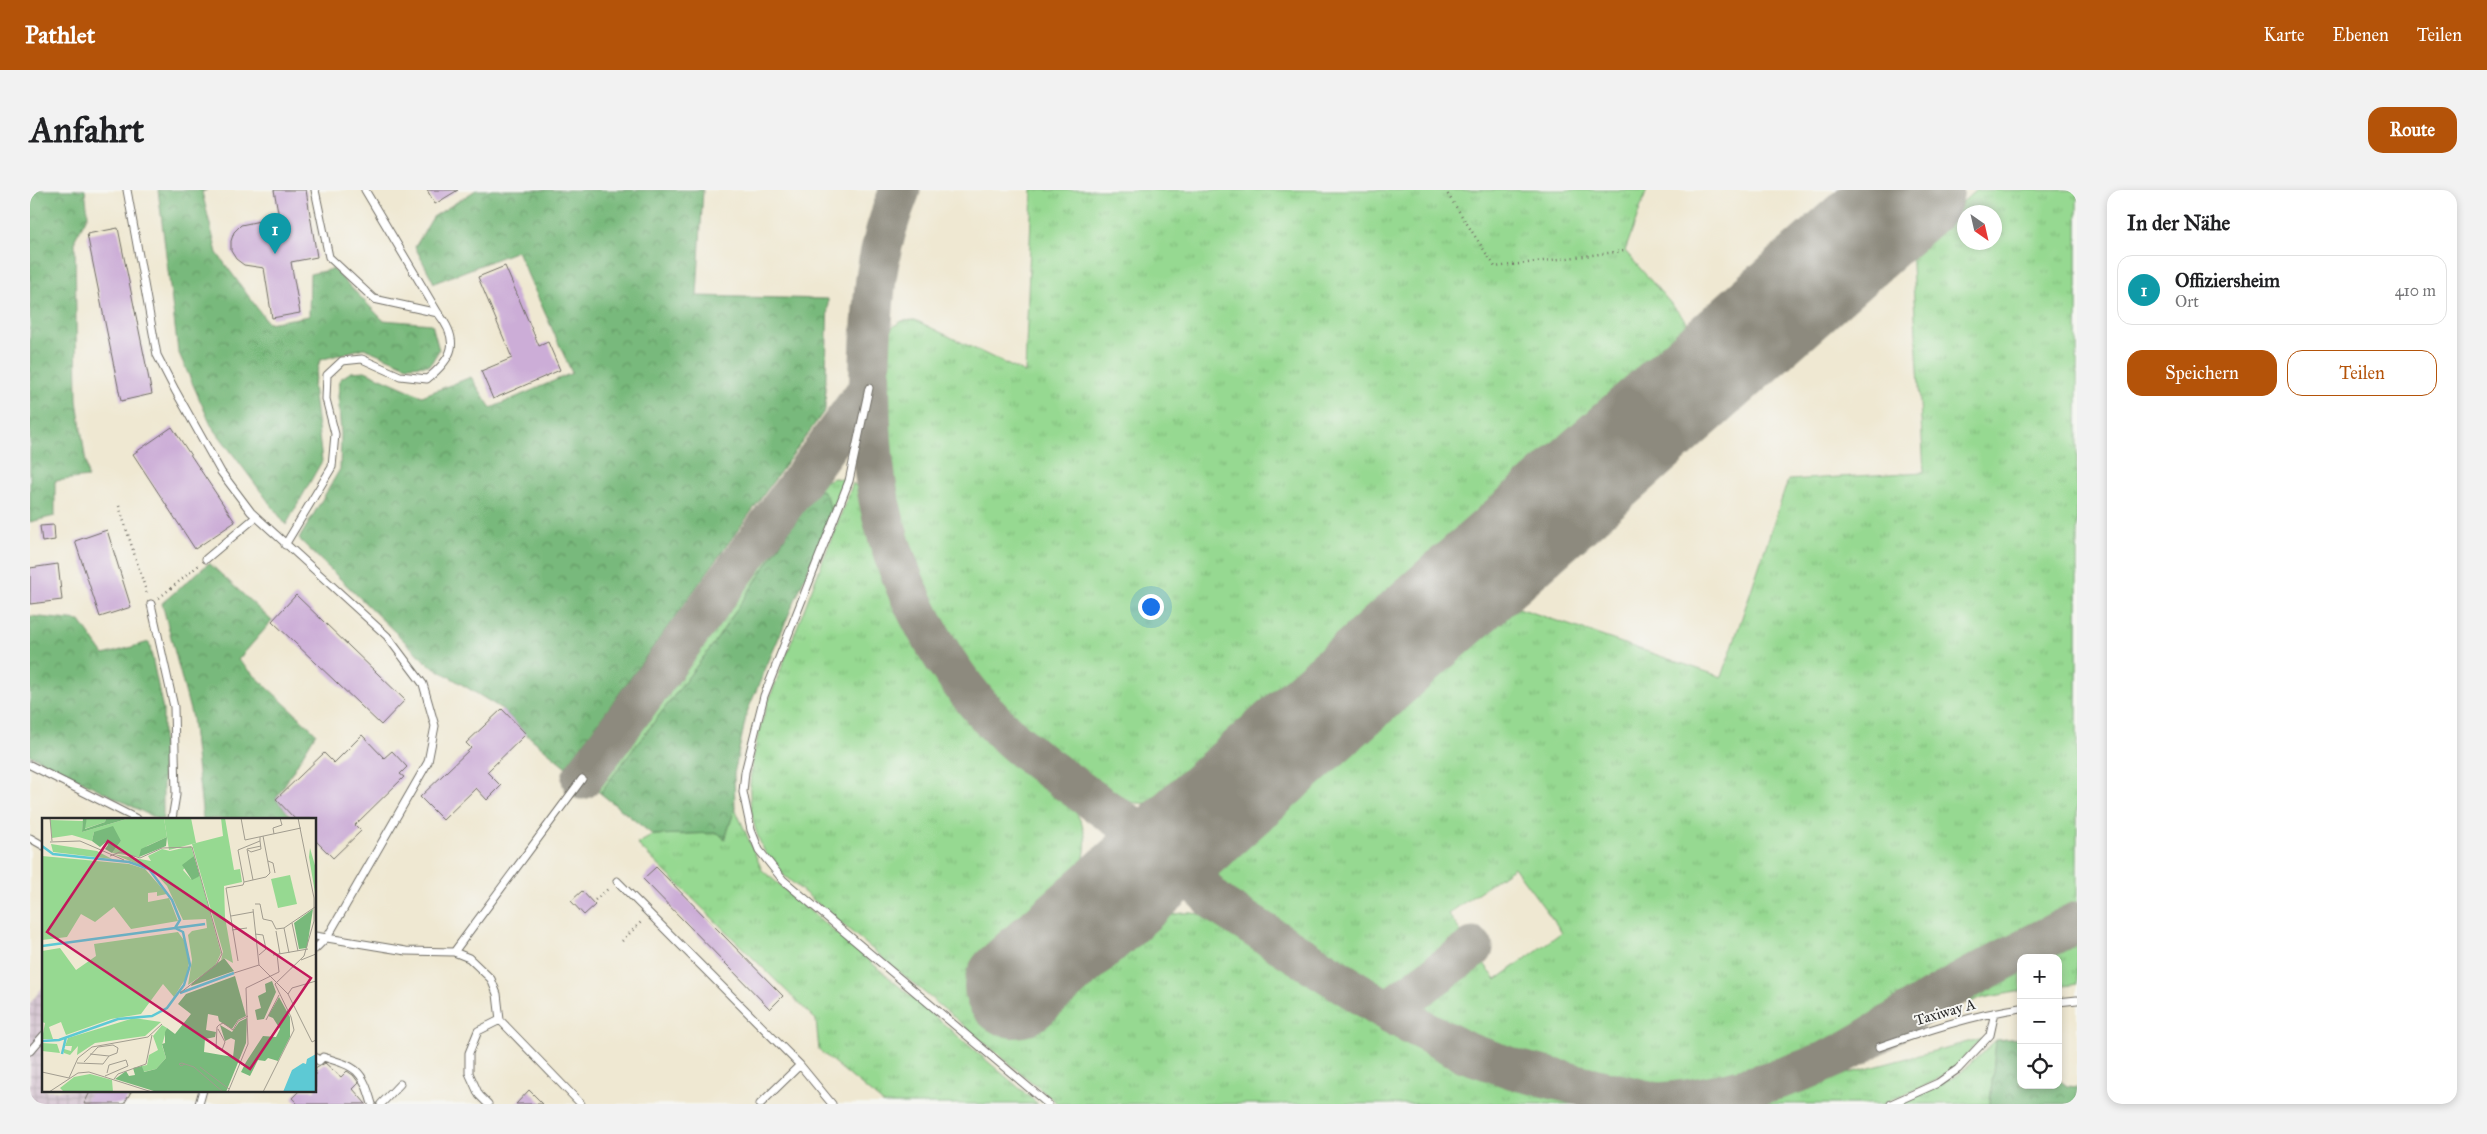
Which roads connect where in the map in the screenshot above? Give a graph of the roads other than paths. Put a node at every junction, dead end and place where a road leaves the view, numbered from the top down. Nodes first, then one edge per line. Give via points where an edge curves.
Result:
1 (126, 190) edge
2 (316, 190) edge
3 (365, 190) edge
4 (438, 313) junction
5 (870, 388) dead end
6 (256, 517) junction
7 (285, 545) junction
8 (206, 559) road end
9 (151, 604) road end
10 (30, 765) edge
11 (582, 778) dead end
12 (136, 818) edge
13 (172, 818) edge
14 (30, 838) edge
15 (42, 845) edge
16 (617, 881) road end
17 (316, 936) edge
18 (328, 936) junction
19 (316, 948) edge
20 (454, 952) junction
21 (2077, 1000) edge
22 (2062, 1002) edge
23 (2017, 1009) edge
24 (1995, 1012) junction
25 (500, 1020) junction
26 (42, 1037) edge
27 (1878, 1047) dead end
28 (30, 1051) edge
29 (316, 1058) edge
30 (800, 1065) junction
31 (400, 1084) dead end
32 (372, 1104) edge
33 (381, 1104) edge
34 (488, 1104) edge
35 (581, 1104) edge
36 (760, 1104) edge
37 (832, 1104) edge
38 (1048, 1104) edge
39 (1891, 1104) edge

1 - 6 lane via 157,355 221,472
2 - 4 lane via 329,257 374,299
3 - 4 lane
4 - 7 lane via 450,328 452,348 444,366 427,379 400,376 362,358 342,361 327,375 326,399 335,434 332,467
5 - 38 lane via 849,480 761,705 744,772 746,811 759,850 783,880
6 - 7 lane
6 - 8 lane
7 - 18 lane via 387,636 423,684 435,726 428,762
9 - 13 lane via 174,707 176,795
10 - 12 lane
11 - 20 lane
14 - 15 lane
16 - 30 lane
17 - 18 lane
18 - 19 lane
18 - 20 lane via 397,950
20 - 25 lane via 469,958 491,979 497,994
21 - 22 lane
23 - 24 lane, Taxiway A
24 - 27 lane, Taxiway A
24 - 39 lane via 1990,1035 1958,1069 1938,1083
25 - 34 lane via 478,1031 469,1052 469,1073 479,1095
25 - 35 lane
26 - 28 lane
29 - 32 lane via 319,1061 323,1056 351,1065 366,1081
30 - 36 lane
30 - 37 lane
31 - 33 lane

